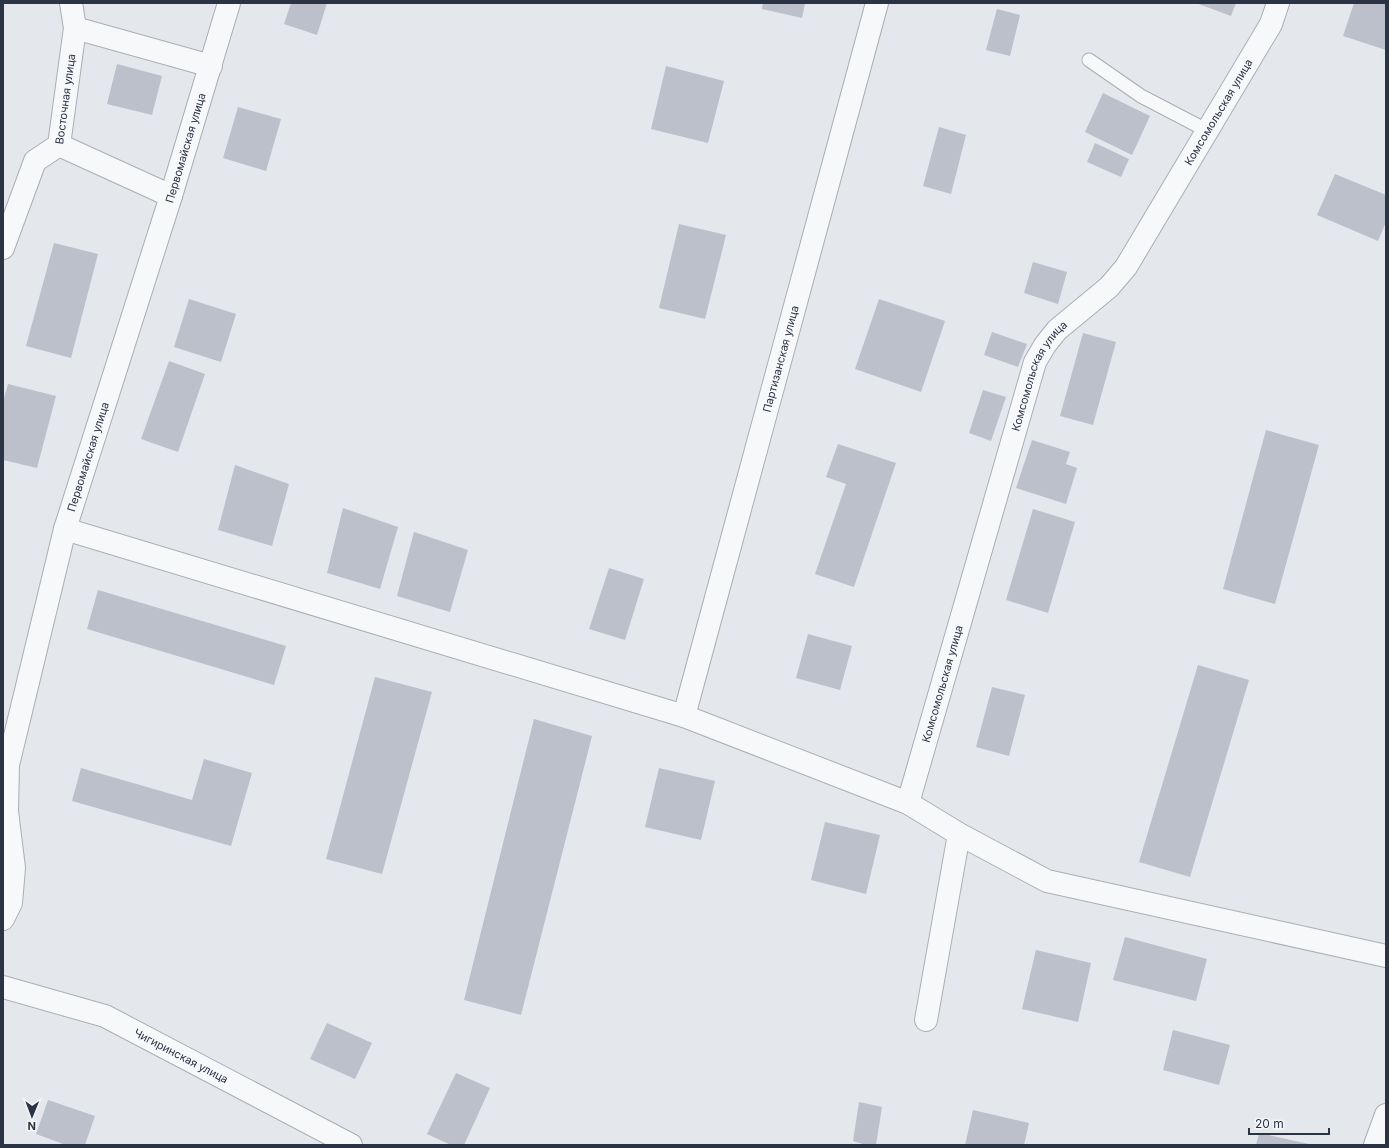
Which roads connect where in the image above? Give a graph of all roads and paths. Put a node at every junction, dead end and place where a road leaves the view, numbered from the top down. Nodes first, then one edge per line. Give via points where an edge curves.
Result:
1 (71, 3) edge
2 (229, 3) edge
3 (877, 3) edge
4 (1278, 3) edge
5 (75, 28) junction
6 (1089, 60) dead end
7 (210, 66) junction
8 (1208, 131) junction
9 (59, 145) junction
10 (171, 196) junction
11 (3, 248) edge
12 (65, 528) junction
13 (684, 716) junction
14 (908, 803) junction
15 (959, 834) junction
16 (3, 919) edge
17 (1386, 956) edge
18 (3, 987) edge
19 (926, 1020) dead end
20 (1386, 1115) edge
21 (351, 1145) edge
22 (1376, 1145) edge

1 - 5 street, Восточная улица
2 - 7 street, Первомайская улица
3 - 13 street, Партизанская улица
4 - 8 street, Комсомольская улица via 1271,24
5 - 7 street
5 - 9 street, Восточная улица
6 - 8 lane via 1141,96
7 - 10 street, Первомайская улица
8 - 14 street, Комсомольская улица via 1126,267 1109,287 1057,330 1035,362
9 - 10 street
9 - 11 street, Восточная улица via 34,161
10 - 12 street, Первомайская улица
12 - 13 street
12 - 16 street, Первомайская улица via 8,765 7,811 14,868 11,903
13 - 14 street
14 - 15 street
15 - 17 street via 1047,881
15 - 19 street
18 - 21 street, Чигиринская улица via 105,1016
20 - 22 street

